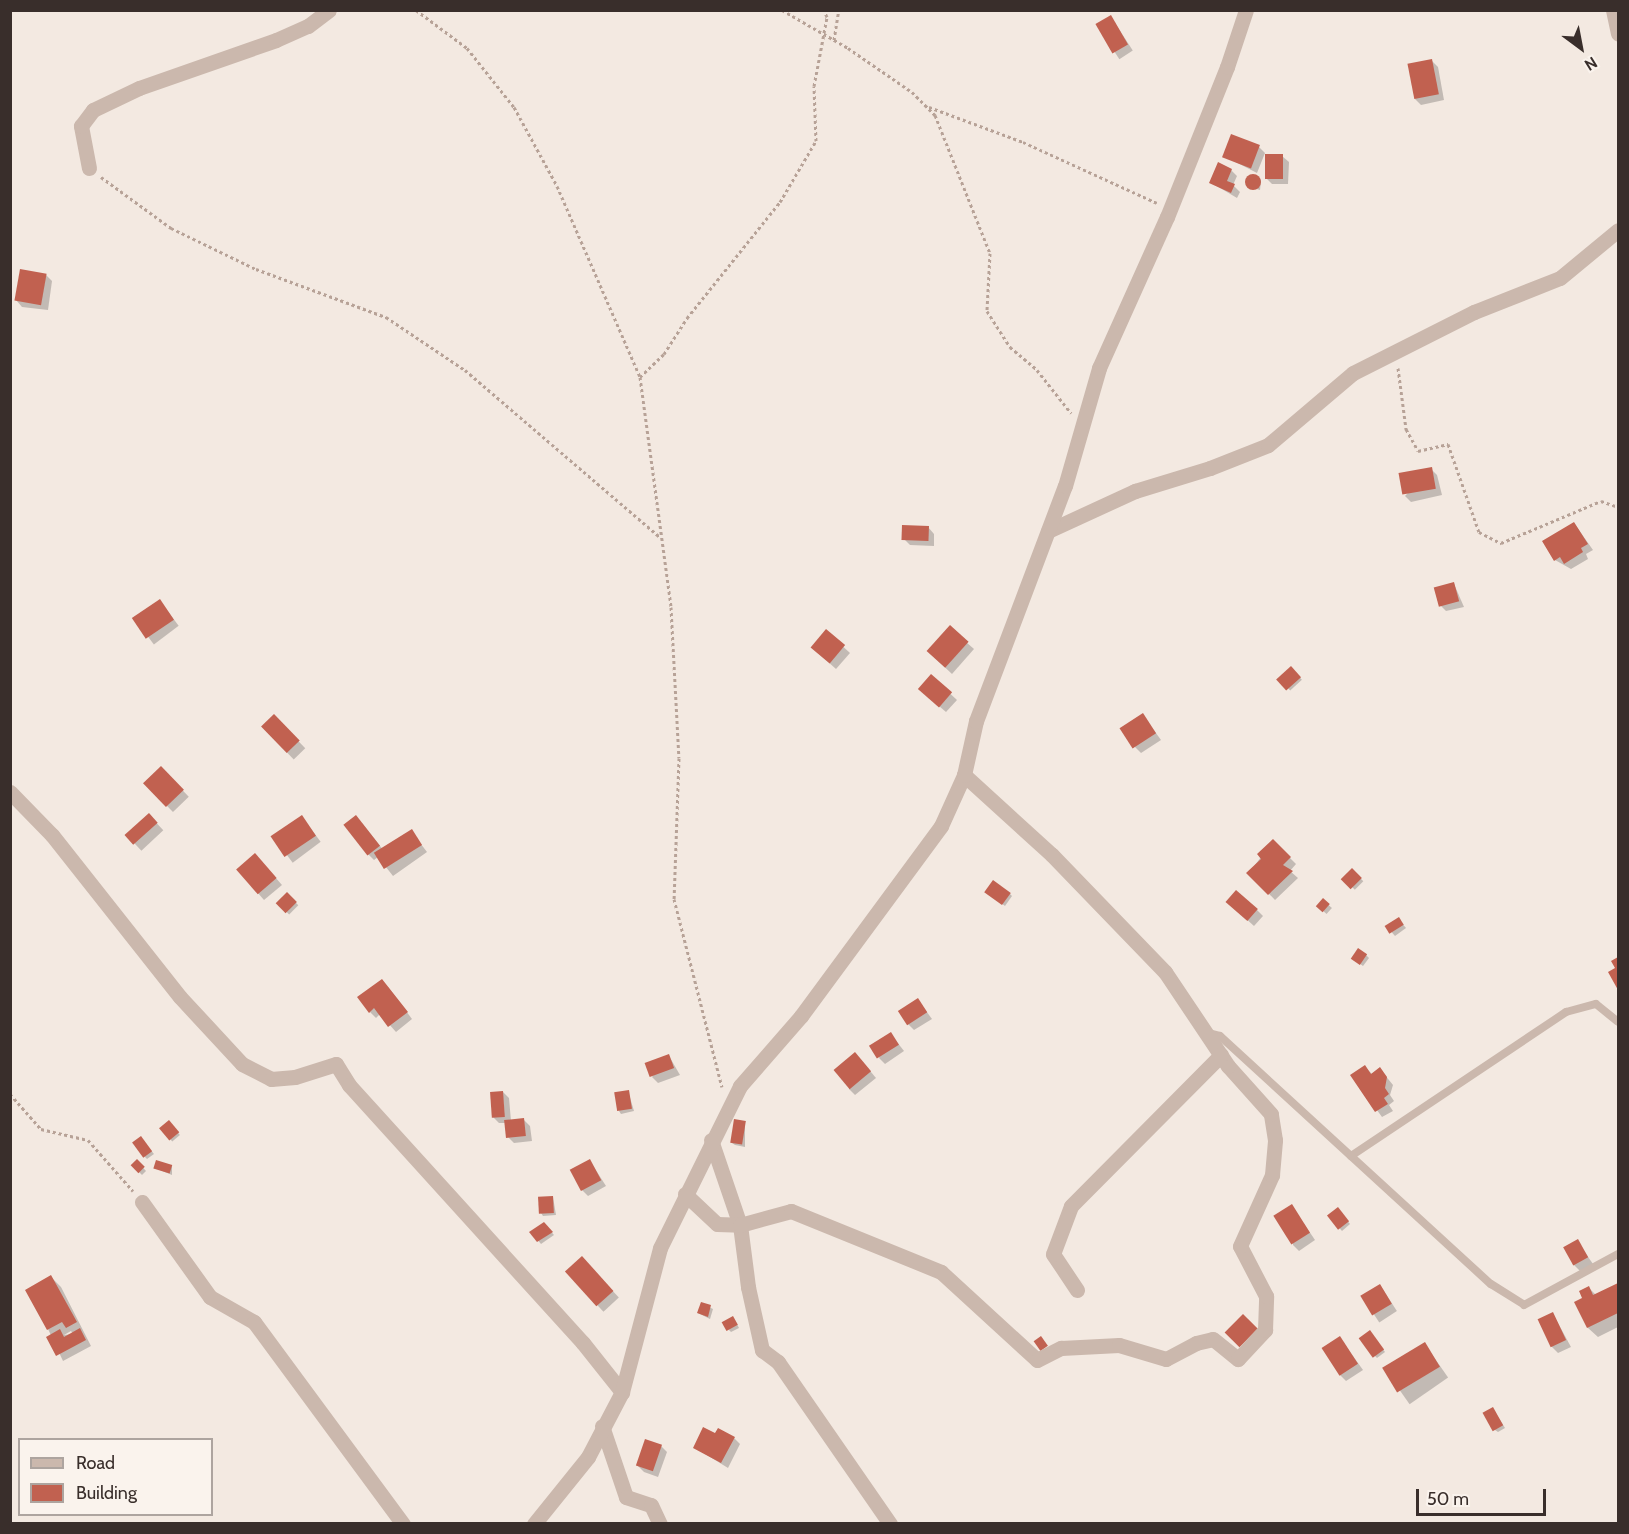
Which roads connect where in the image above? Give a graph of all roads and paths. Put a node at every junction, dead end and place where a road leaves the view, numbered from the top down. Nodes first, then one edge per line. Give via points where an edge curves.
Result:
1 (330, 10) edge
2 (416, 10) edge
3 (782, 10) edge
4 (824, 10) edge
5 (839, 10) edge
6 (1246, 10) edge
7 (1613, 10) edge
8 (1618, 33) edge
9 (824, 34) junction
10 (834, 40) junction
11 (928, 107) junction
12 (89, 168) joint
13 (1170, 209) junction
14 (1618, 230) edge
15 (1396, 351) junction
16 (640, 377) junction
17 (1082, 429) junction
18 (1618, 507) edge
19 (1048, 531) junction
20 (661, 538) junction
21 (964, 775) junction
22 (10, 792) edge
23 (1618, 1022) edge
24 (1206, 1032) junction
25 (1221, 1055) junction
26 (10, 1094) edge
27 (727, 1109) junction
28 (711, 1140) junction
29 (1351, 1156) junction
30 (686, 1194) junction
31 (142, 1202) joint
32 (740, 1225) junction
33 (1618, 1254) edge
34 (1077, 1290) dead end
35 (621, 1392) junction
36 (602, 1426) junction
37 (403, 1524) edge
38 (534, 1524) edge
39 (660, 1524) edge
40 (890, 1524) edge

1 - 12 street via 286,35 139,88 93,110 81,126 81,144
2 - 16 path via 467,48 514,106 557,186
3 - 9 path
4 - 9 path
5 - 10 path
6 - 13 street
7 - 8 street
9 - 10 path
9 - 16 path via 814,86 816,141 780,202 687,318 664,354
10 - 11 path
11 - 13 path via 1023,142
11 - 17 path via 990,253 987,311 1010,347 1054,389
12 - 20 path via 171,228 256,269 386,317 465,370
13 - 17 street via 1099,369
14 - 15 street via 1560,278 1506,297
15 - 18 path via 1406,429 1419,451 1448,444 1479,531 1501,543 1601,501
15 - 19 street via 1353,373 1268,445 1136,491
16 - 20 path
17 - 19 street
19 - 21 street via 976,721
20 - 27 path via 671,607 679,758 674,899
21 - 24 street via 1052,855 1165,972
21 - 27 street via 941,826 904,880 801,1016 740,1086
22 - 35 street via 52,835 180,997 242,1064 271,1079 295,1077 336,1064 349,1085 583,1343
23 - 29 lane via 1596,1004 1566,1012
24 - 25 street
24 - 29 lane via 1220,1036
25 - 32 street via 1271,1114 1275,1140 1268,1191 1239,1246 1266,1296 1265,1330 1238,1359 1213,1340 1196,1343 1166,1359 1119,1345 1060,1348 1037,1360 941,1272 791,1211
25 - 34 street via 1071,1206 1053,1254
26 - 31 path via 41,1129 88,1140
27 - 28 street
28 - 30 street
28 - 32 street
29 - 33 lane via 1491,1284 1524,1305
30 - 32 street via 717,1224
30 - 35 street via 660,1248
31 - 37 street via 210,1297 254,1323
32 - 40 street via 762,1350 778,1362
35 - 36 street
36 - 38 street via 588,1457
36 - 39 street via 626,1497 651,1505

